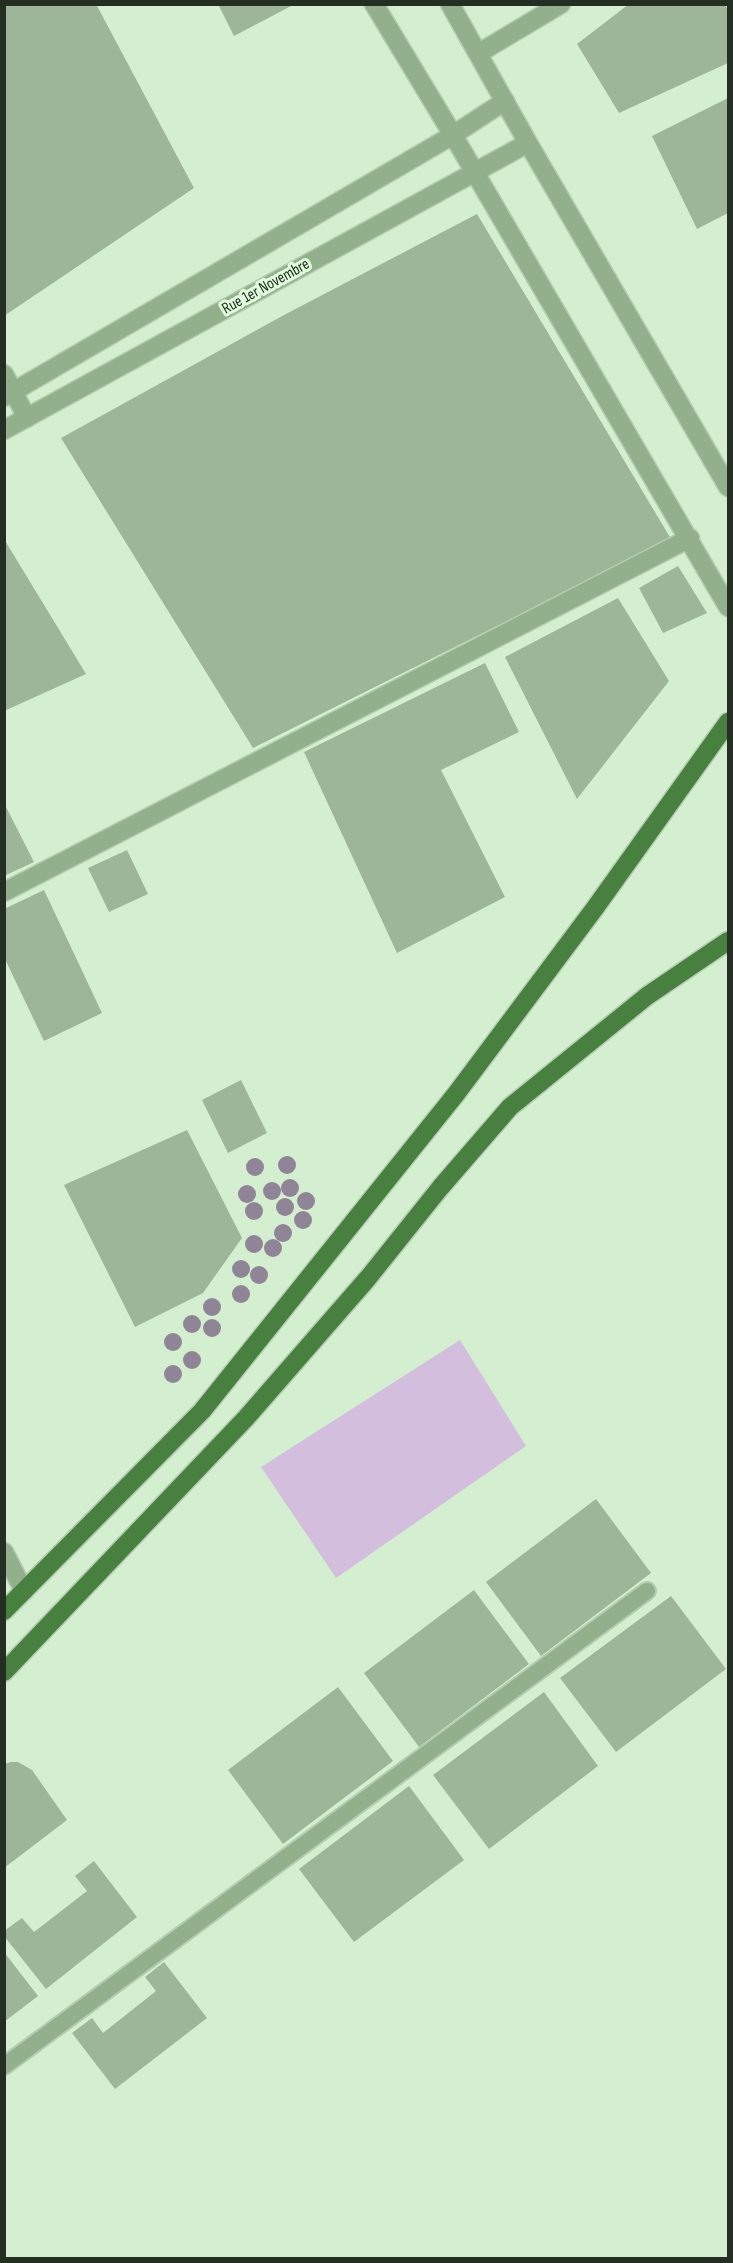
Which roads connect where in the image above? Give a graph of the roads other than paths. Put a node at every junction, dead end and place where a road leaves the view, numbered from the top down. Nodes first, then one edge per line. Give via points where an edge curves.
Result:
1 (374, 4) edge
2 (450, 4) edge
3 (561, 4) edge
4 (479, 53) junction
5 (505, 102) junction
6 (453, 135) junction
7 (528, 144) junction
8 (474, 174) junction
9 (4, 374) edge
10 (9, 395) edge
11 (27, 418) junction
12 (4, 430) edge
13 (729, 487) edge
14 (690, 538) junction
15 (729, 607) edge
16 (729, 722) edge
17 (4, 892) edge
18 (729, 941) edge
19 (4, 1552) edge
20 (24, 1591) junction
21 (647, 1591) dead end
22 (4, 1611) edge
23 (4, 1672) edge
24 (4, 2066) edge

1 - 6 street
2 - 4 street
3 - 4 street
4 - 5 street
5 - 6 street
5 - 7 street
6 - 8 street
6 - 10 street
7 - 8 street, Rue 1er Novembre
7 - 13 street
8 - 11 street, Rue 1er Novembre
8 - 14 street
9 - 10 street
10 - 11 street
11 - 12 street, Rue 1er Novembre
14 - 15 street
14 - 17 street
16 - 20 main road via 456,1094 201,1411
18 - 23 main road via 648,996 510,1107 246,1418
19 - 20 street
20 - 22 main road
21 - 24 lane

